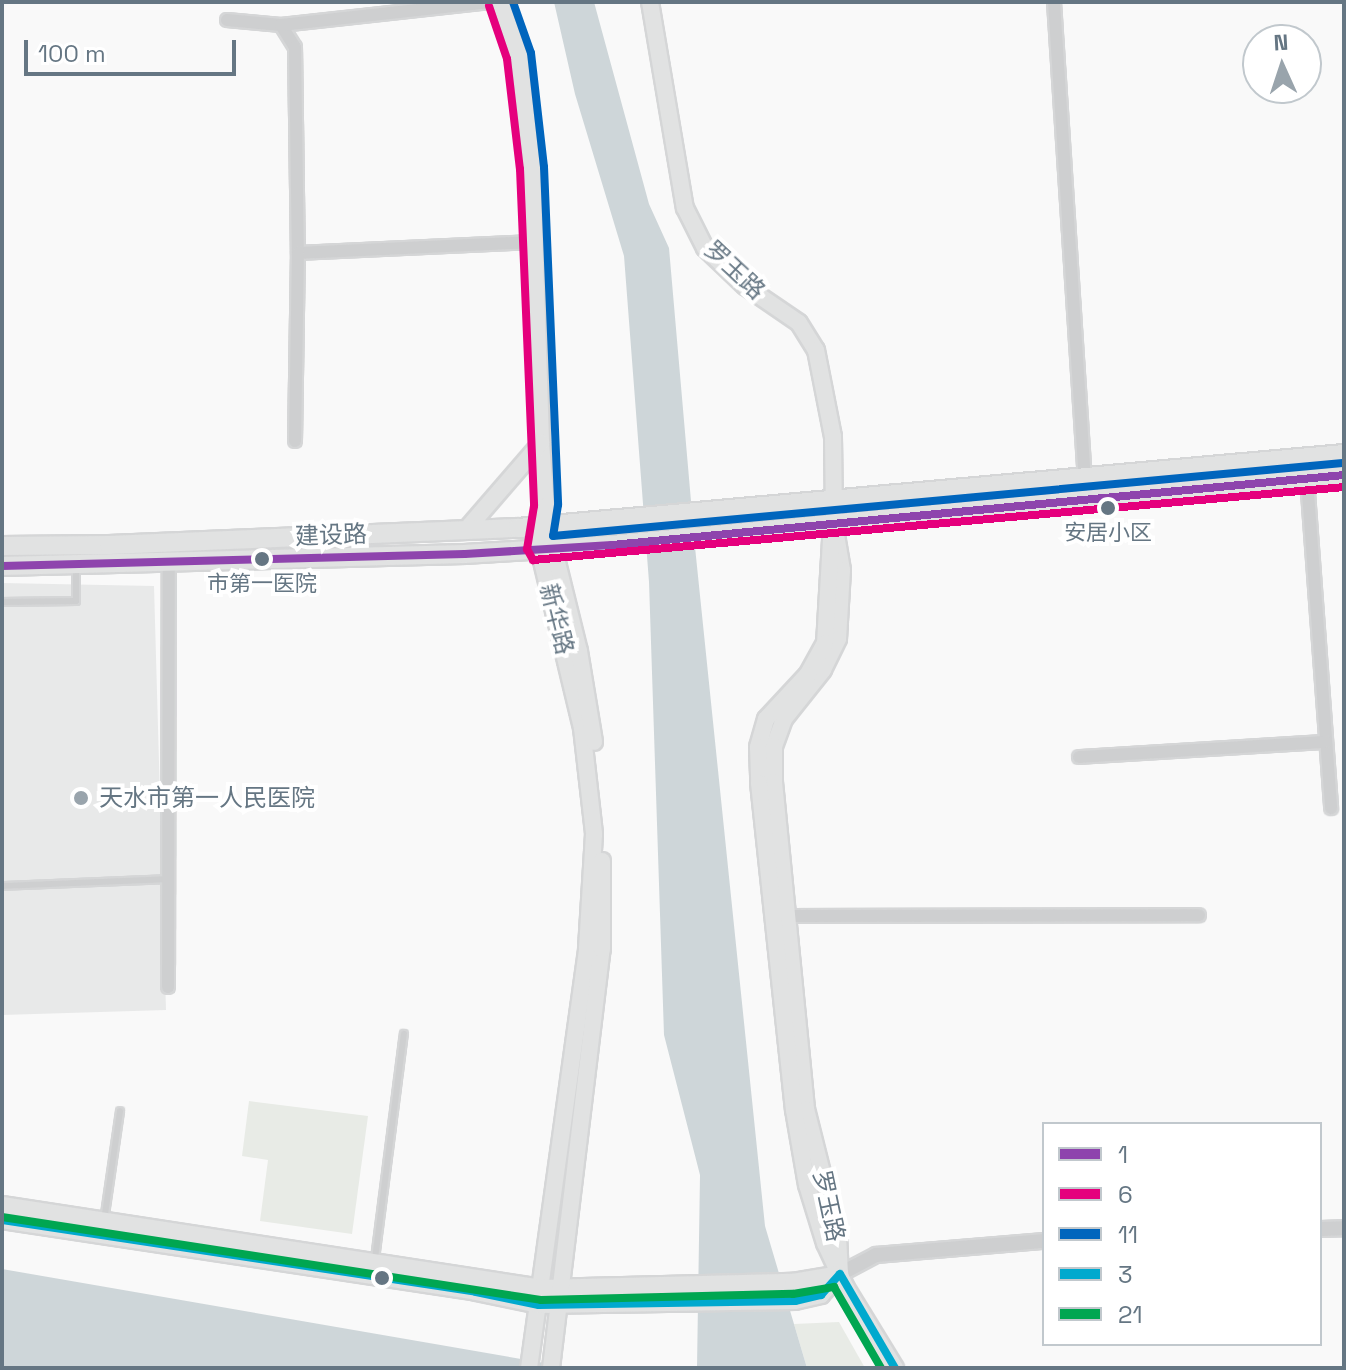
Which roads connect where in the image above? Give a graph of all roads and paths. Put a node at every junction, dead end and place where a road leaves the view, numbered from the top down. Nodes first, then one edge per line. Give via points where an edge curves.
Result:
1 (488, 2) edge
2 (500, 2) edge
3 (650, 2) edge
4 (1054, 2) edge
5 (227, 20) dead end
6 (281, 25) junction
7 (533, 242) junction
8 (298, 253) junction
9 (295, 441) dead end
10 (541, 443) junction
11 (1344, 454) edge
12 (1344, 475) edge
13 (1085, 477) junction
14 (1307, 479) junction
15 (833, 499) junction
16 (834, 523) junction
17 (545, 526) junction
18 (466, 530) junction
19 (2, 546) edge
20 (548, 549) junction
21 (169, 564) junction
22 (76, 565) junction
23 (2, 566) edge
24 (2, 602) edge
25 (1326, 742) junction
26 (1079, 757) dead end
27 (1331, 808) dead end
28 (168, 879) junction
29 (2, 886) edge
30 (1199, 915) dead end
31 (790, 916) junction
32 (168, 987) dead end
33 (404, 1034) dead end
34 (120, 1111) dead end
35 (2, 1205) edge
36 (2, 1220) edge
37 (104, 1221) junction
38 (1344, 1228) edge
39 (1322, 1229) edge
40 (1042, 1241) edge
41 (375, 1262) junction
42 (840, 1274) junction
43 (541, 1296) junction
44 (558, 1296) junction
45 (552, 1360) edge
46 (529, 1368) edge
47 (895, 1368) edge

1 - 6 street
2 - 7 main road via 519,56 532,168
3 - 15 main road, 罗玉路 via 685,208 705,248 745,286 799,323 816,350 833,437
4 - 13 street
5 - 6 street
6 - 8 street via 295,47
7 - 8 street
7 - 10 main road
8 - 9 street
10 - 17 main road, 新华路
10 - 18 main road
11 - 13 main road, 建设路
12 - 14 main road, 建设路
13 - 15 main road, 建设路
14 - 16 main road, 建设路
14 - 25 street
15 - 16 main road, 罗玉路
15 - 17 main road, 建设路
16 - 20 main road, 建设路
16 - 31 main road, 罗玉路 via 842,570 838,639 823,670 784,719 774,746
16 - 42 main road, 罗玉路 via 825,643 807,675 766,719 758,747 794,1110 807,1185
17 - 18 main road, 建设路
17 - 20 main road, 新华路
18 - 19 main road, 建设路
20 - 21 main road, 建设路
20 - 43 main road, 新华路 via 582,728 594,834 587,950
20 - 44 main road, 新华路 via 592,722 603,837 602,949
21 - 22 main road, 建设路
21 - 28 street
22 - 23 main road, 建设路
22 - 24 lane via 76,601
25 - 26 street
25 - 27 street
28 - 29 lane
28 - 32 street
30 - 31 street
31 - 42 main road, 罗玉路 via 806,1109 838,1236
33 - 41 lane
34 - 37 lane
35 - 37 main road
36 - 43 main road via 476,1292
37 - 41 main road
38 - 39 street
40 - 42 street via 876,1255
41 - 43 main road
42 - 44 main road via 793,1282
42 - 44 main road via 821,1295 795,1301 696,1303
42 - 47 main road
43 - 44 main road
43 - 46 main road, 新华路
44 - 45 main road, 新华路

